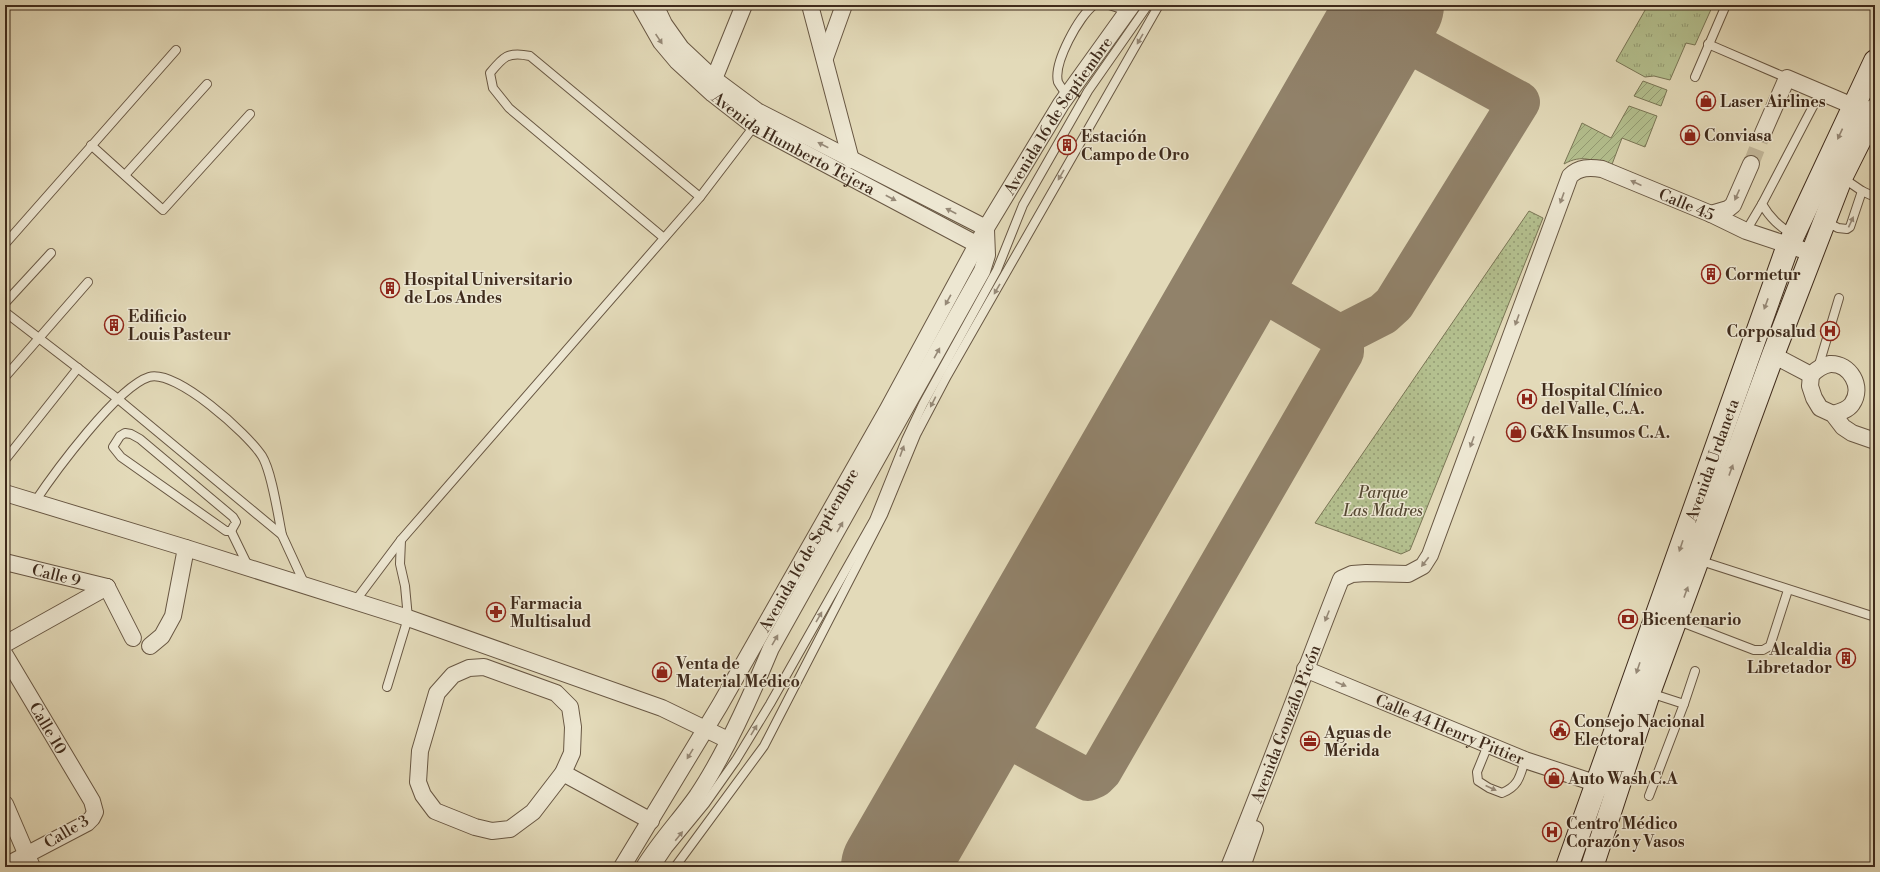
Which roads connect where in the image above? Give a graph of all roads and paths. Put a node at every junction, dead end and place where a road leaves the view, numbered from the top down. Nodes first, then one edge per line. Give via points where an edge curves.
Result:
1 (640, 5) edge
2 (655, 5) edge
3 (744, 5) edge
4 (810, 5) edge
5 (844, 5) edge
6 (1094, 5) edge
7 (1109, 5) edge
8 (1148, 5) edge
9 (1159, 5) edge
10 (1726, 5) edge
11 (1130, 8) edge
12 (1708, 44) junction
13 (176, 50) dead end
14 (825, 58) junction
15 (1875, 61) edge
16 (1695, 77) dead end
17 (1787, 78) junction
18 (207, 84) dead end
19 (714, 87) junction
20 (1820, 93) junction
21 (1068, 94) junction
22 (1852, 106) junction
23 (1875, 110) edge
24 (250, 114) dead end
25 (758, 120) junction
26 (1763, 133) tunnel mouth
27 (91, 145) junction
28 (851, 160) junction
29 (1751, 164) tunnel mouth
30 (125, 175) junction
31 (1841, 178) junction
32 (1862, 191) junction
33 (1875, 196) edge
34 (700, 197) junction
35 (1762, 204) junction
36 (1711, 214) junction
37 (1824, 221) junction
38 (986, 228) junction
39 (1746, 231) junction
40 (664, 238) junction
41 (1791, 240) junction
42 (5, 244) edge
43 (978, 245) junction
44 (51, 253) dead end
45 (1812, 253) junction
46 (88, 282) dead end
47 (1839, 298) dead end
48 (5, 303) edge
49 (5, 312) edge
50 (40, 338) junction
51 (1773, 355) junction
52 (78, 368) junction
53 (1815, 372) junction
54 (5, 377) edge
55 (118, 399) junction
56 (1833, 414) junction
57 (1875, 441) edge
58 (5, 460) edge
59 (5, 493) edge
60 (34, 503) junction
61 (231, 531) junction
62 (282, 535) junction
63 (401, 540) junction
64 (186, 548) junction
65 (1698, 560) junction
66 (5, 562) edge
67 (248, 567) junction
68 (1341, 580) joint
69 (305, 585) junction
70 (107, 587) junction
71 (1788, 590) junction
72 (356, 600) junction
73 (408, 618) junction
74 (1875, 618) edge
75 (1676, 620) junction
76 (133, 638) dead end
77 (5, 644) edge
78 (150, 646) dead end
79 (5, 655) edge
80 (1695, 670) dead end
81 (1309, 671) junction
82 (387, 687) dead end
83 (1649, 693) junction
84 (1684, 704) junction
85 (706, 728) junction
86 (728, 740) junction
87 (1488, 745) junction
88 (1525, 760) junction
89 (563, 773) junction
90 (1607, 787) junction
91 (1648, 796) dead end
92 (92, 801) joint
93 (5, 804) edge
94 (651, 821) junction
95 (29, 861) edge
96 (5, 866) edge
97 (622, 867) edge
98 (644, 867) edge
99 (656, 867) edge
100 (675, 867) edge
101 (1229, 867) edge
102 (1242, 867) edge
103 (1567, 867) edge
104 (1592, 867) edge

1 -> 19 street, Avenida Humberto Tejera via 661,42 677,61
2 - 19 street, Avenida Humberto Tejera via 664,24 681,48
3 - 19 street
4 - 14 street
5 - 14 street
6 - 21 lane via 1081,18 1061,58 1058,82
7 - 11 lane
99 -> 8 lane via 706,804 770,704 874,520 923,404 997,270 1024,205 1088,91
9 -> 100 lane via 947,376 916,435 883,515 764,746
10 - 12 lane
11 - 21 street, Avenida 16 de Septiembre
12 - 16 lane
12 - 17 lane
13 - 27 lane
14 - 28 street
15 - 22 street, Avenida Urdaneta
17 - 20 street
17 - 26 street
18 - 30 lane
19 - 25 street, Avenida Humberto Tejera
20 - 22 street
20 - 35 lane
21 - 38 street, Avenida 16 de Septiembre
22 -> 41 street, Avenida Urdaneta
23 - 31 street, Avenida Urdaneta
24 - 30 lane via 163,210
28 -> 25 street, Avenida Humberto Tejera
25 - 34 lane
25 -> 43 street, Avenida Humberto Tejera
27 - 30 lane
27 - 42 lane
38 -> 28 street, Avenida Humberto Tejera
29 -> 36 street via 1733,205
31 - 32 lane
31 - 37 street, Avenida Urdaneta
32 - 33 lane
37 -> 32 lane via 1838,228 1848,229
34 - 40 lane
34 - 40 lane via 530,56 516,53 502,59 490,73 493,88 509,108
35 - 39 lane
35 - 41 lane
36 - 39 street, Calle 45
36 -> 68 street, Calle 45 via 1602,168 1583,168 1570,176 1430,555 1423,566 1408,574 1352,574
37 - 45 street, Avenida Urdaneta
38 - 43 street, Avenida 16 de Septiembre
86 -> 38 street, Avenida 16 de Septiembre via 771,648 982,271 988,255
39 - 41 street, Calle 45
40 - 63 lane
41 - 45 street, Calle 45
41 -> 90 street, Avenida Urdaneta via 1749,351
43 -> 85 street, Avenida 16 de Septiembre
44 - 48 lane
45 - 51 street, Avenida Urdaneta
46 - 50 lane
47 - 53 lane
49 - 50 lane
50 - 52 lane
50 - 54 lane
51 - 53 street
65 -> 51 street, Avenida Urdaneta
52 - 55 lane
52 - 58 lane
53 - 56 street via 1810,386 1814,398 1820,408
53 - 56 street via 1829,364 1841,366 1850,372 1855,382 1856,393 1852,403 1846,410
55 - 60 lane via 61,463
55 - 62 lane
55 - 62 lane via 139,381 150,376 165,377 215,409 239,430 262,457 273,490
56 - 57 street via 1843,427 1852,433
59 - 60 street
60 - 64 street
61 - 61 lane via 226,531 121,457 115,450 115,442 125,433 140,439 233,516 236,522
61 - 67 lane
62 - 69 lane
63 - 72 lane
63 - 73 lane via 400,564
64 - 67 street
64 - 78 street via 173,616 162,636
65 - 71 lane
75 -> 65 street, Avenida Urdaneta
66 - 70 street, Calle 9
67 - 69 street
68 -> 81 street, Avenida Gonzálo Picón
69 - 72 street
70 - 76 street
70 - 77 street
71 - 74 lane
71 - 75 lane via 1770,646 1763,650 1754,650
72 - 73 street
73 - 82 lane
73 - 85 street via 662,708
75 - 83 street, Avenida Urdaneta
79 - 92 street, Calle 10
80 - 84 lane
81 -> 87 street, Calle 44 Henry Pittier
81 - 101 street, Avenida Gonzálo Picón
81 - 102 street, Avenida Gonzálo Picón
83 - 84 lane
83 - 90 street, Avenida Urdaneta
84 - 91 lane
85 - 86 street
85 -> 94 street, Avenida 16 de Septiembre
86 - 98 street, Avenida 16 de Septiembre via 697,795
87 - 88 street, Calle 44 Henry Pittier
87 -> 88 lane via 1477,772 1478,781 1489,788 1502,793 1511,789 1518,782
88 - 90 street, Calle 44 Henry Pittier
89 - 89 street via 533,812 510,829 492,831 475,827 435,811 423,795 418,782 420,751 437,693 454,675 469,668 484,667 556,693 570,707 573,726 572,753
89 - 94 street
90 - 103 street, Avenida Urdaneta
90 - 104 street, Avenida Urdaneta
92 - 95 street, Calle 3 via 95,812 87,823
93 - 95 street
94 - 97 street, Avenida 16 de Septiembre
95 - 96 street, Calle 3

